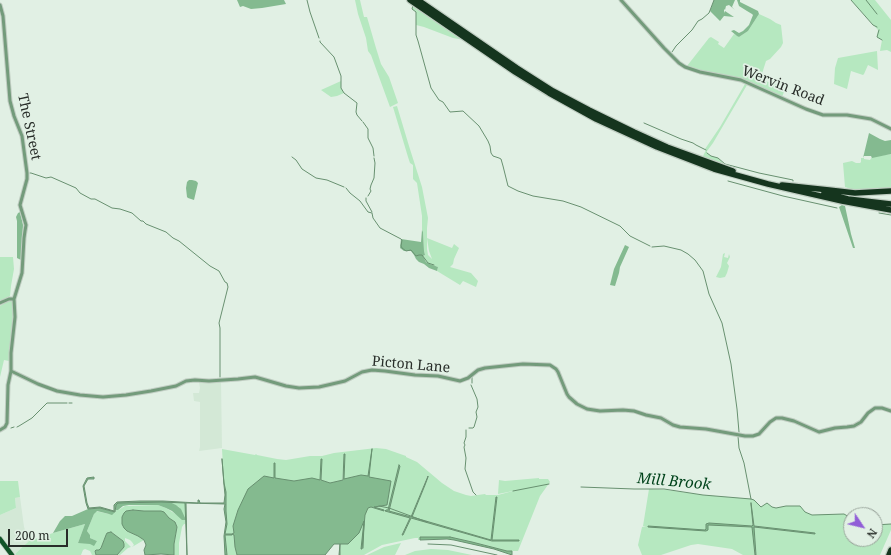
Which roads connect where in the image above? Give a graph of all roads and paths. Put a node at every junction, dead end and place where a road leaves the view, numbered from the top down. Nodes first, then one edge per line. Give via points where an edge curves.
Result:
1 (410, 0) edge
2 (418, 0) edge
3 (622, 0) edge
4 (0, 5) edge
5 (891, 129) edge
6 (782, 184) junction
7 (891, 191) edge
8 (891, 204) edge
9 (891, 210) edge
10 (14, 299) junction
11 (0, 304) edge
12 (11, 371) junction
13 (891, 411) edge
14 (0, 430) edge
15 (0, 538) edge
16 (891, 550) edge
17 (12, 555) edge
18 (889, 555) edge

1 - 9 highway via 549,93 657,148 714,169 768,184
2 - 6 highway via 517,68 602,118 686,154 739,173
3 - 5 street, Wervin Road via 664,48 685,67 741,80 823,115 871,119
4 - 10 street, The Street via 10,101 22,136 27,173 20,205 26,225 22,273
6 - 7 highway via 855,193
6 - 8 highway via 848,199
10 - 11 street
10 - 12 street, The Street
12 - 13 street, Picton Lane via 57,390 103,397 151,391 195,380 255,378 299,388 344,381 372,370 438,376 460,381 485,368 523,364 550,365 558,372 569,397 587,408 600,411 634,411 662,418 680,427 745,436 759,434 776,418 796,422 819,432 854,426 875,408
12 - 14 street, The Street via 7,423
15 - 17 main road
16 - 18 highway

